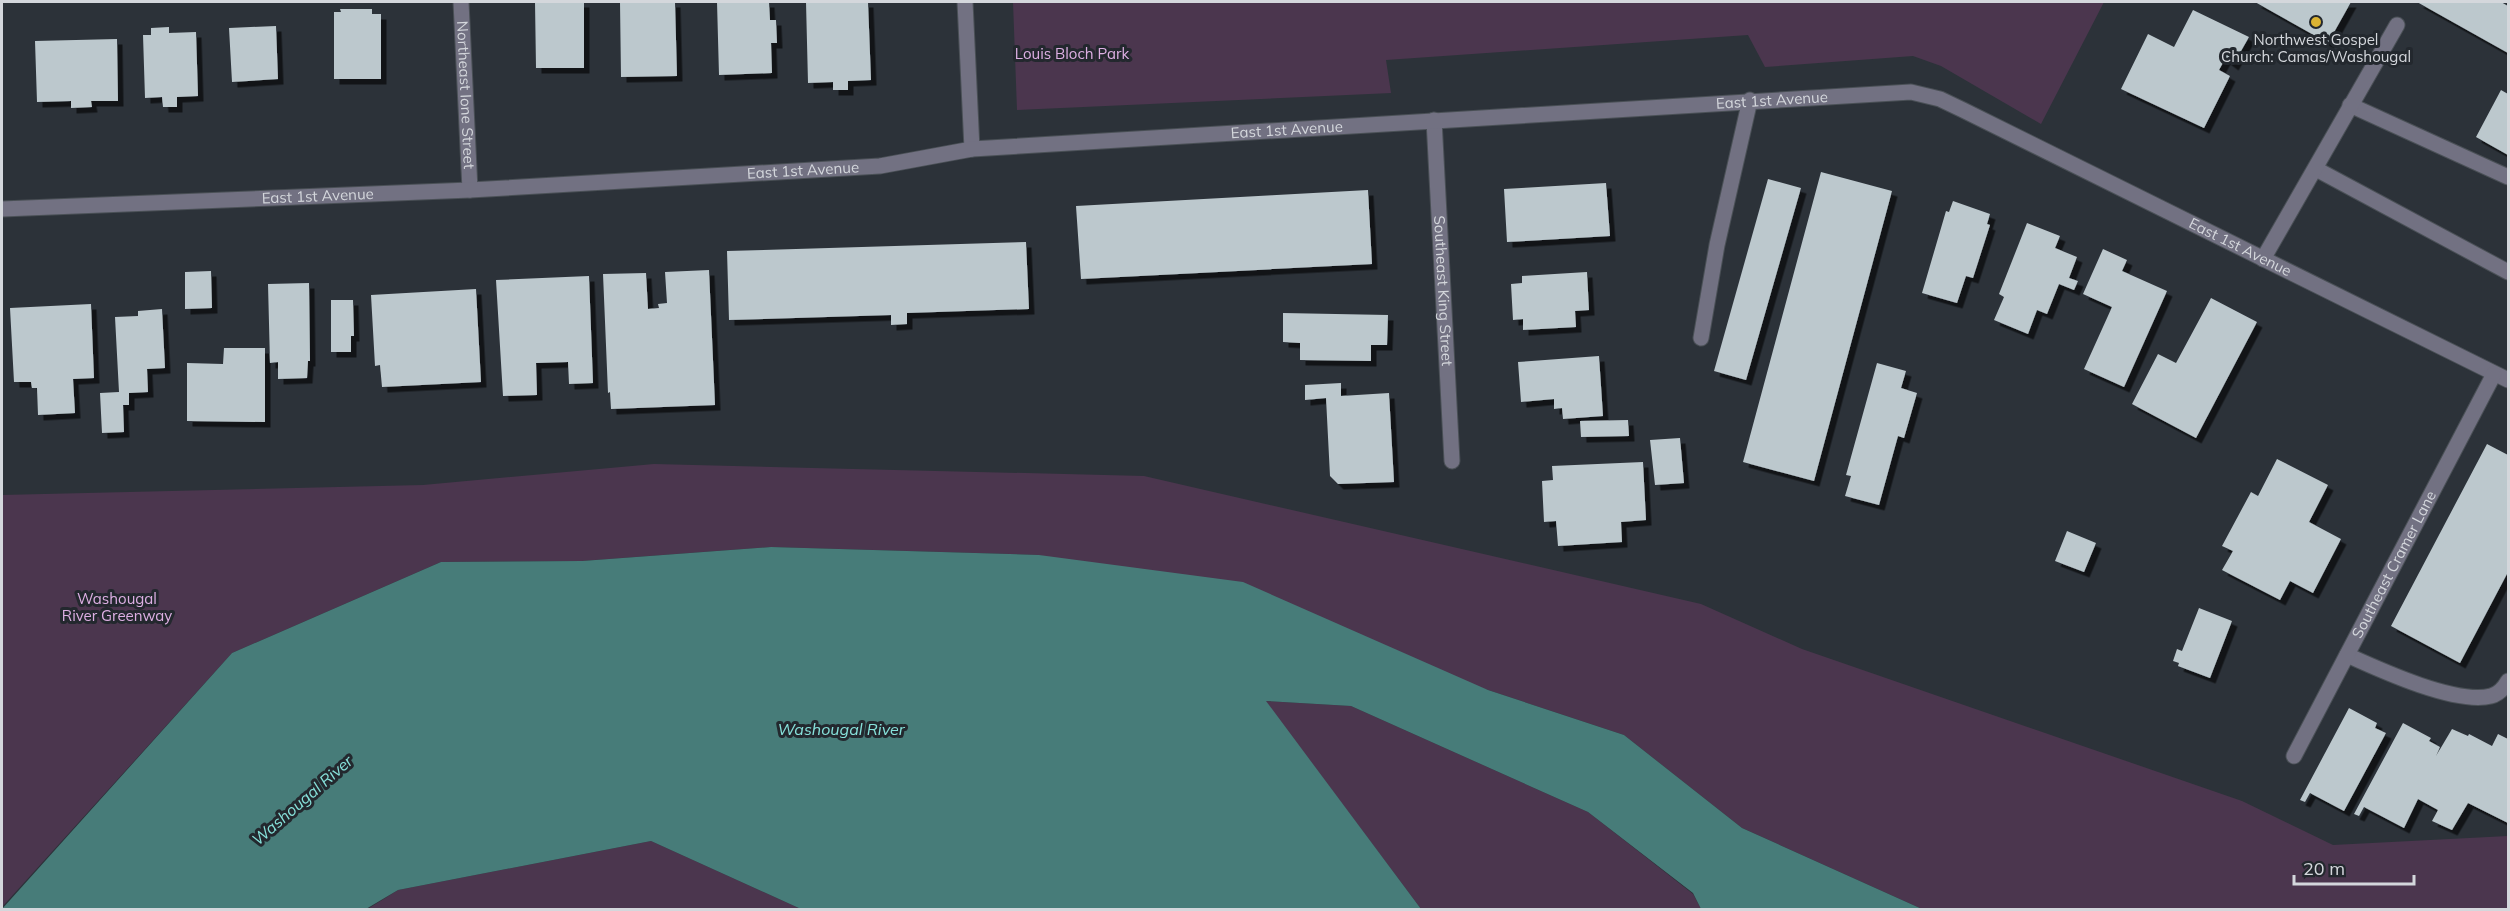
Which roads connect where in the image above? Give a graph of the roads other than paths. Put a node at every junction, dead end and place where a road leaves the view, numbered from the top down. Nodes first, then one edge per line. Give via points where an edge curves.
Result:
1 (461, 2) edge
2 (965, 2) edge
3 (2397, 25) dead end
4 (1750, 100) junction
5 (2350, 105) junction
6 (1434, 120) junction
7 (972, 149) junction
8 (2316, 169) junction
9 (2508, 177) edge
10 (470, 190) junction
11 (2, 209) edge
12 (2263, 259) junction
13 (2508, 272) edge
14 (1701, 338) dead end
15 (2501, 377) edge
16 (1452, 461) dead end
17 (2347, 655) junction
18 (2508, 681) edge
19 (2294, 756) dead end

1 - 10 street, Northeast Ione Street
2 - 7 street
3 - 5 street
4 - 6 street, East 1st Avenue
4 - 12 street, East 1st Avenue via 1911,92 1940,99
4 - 14 street via 1717,245
5 - 8 street
5 - 9 street
6 - 7 street, East 1st Avenue
6 - 16 street, Southeast King Street
7 - 10 street, East 1st Avenue via 880,166
8 - 12 street
8 - 13 street
10 - 11 street, East 1st Avenue
12 - 15 street, East 1st Avenue
15 - 17 street, Southeast Cramer Lane
17 - 18 street via 2458,695 2493,696
17 - 19 street, Southeast Cramer Lane

